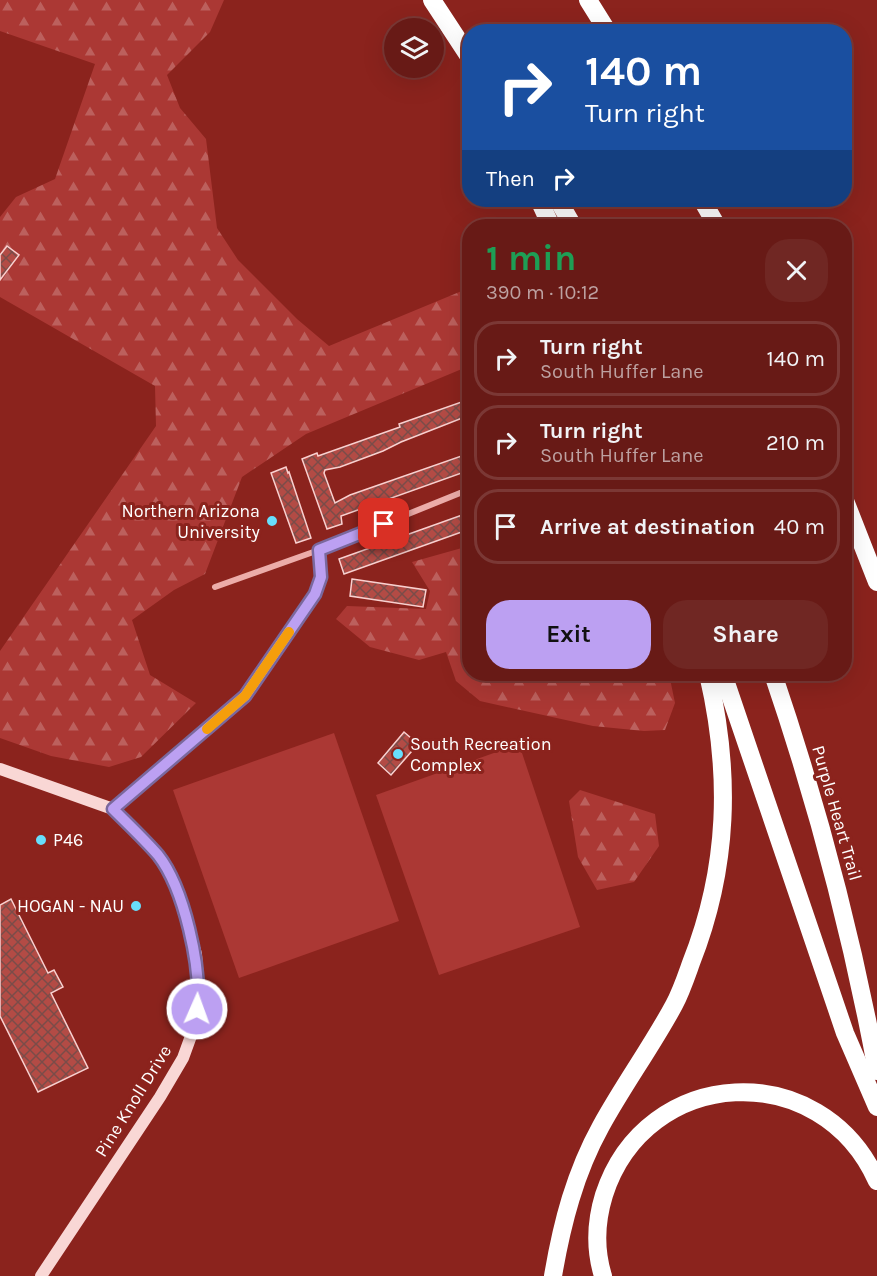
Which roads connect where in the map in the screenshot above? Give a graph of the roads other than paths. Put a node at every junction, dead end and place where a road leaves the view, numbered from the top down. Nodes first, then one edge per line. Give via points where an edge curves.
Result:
1 (432, 0) edge
2 (588, 0) edge
3 (603, 24) edge
4 (462, 46) edge
5 (462, 492) edge
6 (852, 518) edge
7 (319, 550) junction
8 (877, 582) edge
9 (215, 587) dead end
10 (709, 681) edge
11 (725, 681) edge
12 (775, 681) edge
13 (0, 769) edge
14 (113, 809) junction
15 (877, 1071) edge
16 (877, 1107) edge
17 (877, 1181) edge
18 (41, 1276) edge
19 (554, 1276) edge
20 (603, 1276) edge

1 - 4 highway
2 - 3 highway
5 - 7 street
6 - 8 highway
7 - 9 street
7 - 14 street via 321,577 315,594 245,696
10 - 19 highway via 724,785 714,889 698,945 674,1004 602,1125 577,1178 562,1225
11 - 16 highway via 845,1033
12 - 15 highway, Purple Heart Trail via 844,912
13 - 14 street
14 - 18 street, Pine Knoll Drive via 159,856 176,886 196,954 199,993 195,1025 183,1058 160,1097
17 - 20 highway via 849,1137 804,1105 754,1091 698,1099 648,1128 620,1160 607,1186 598,1222 597,1244

